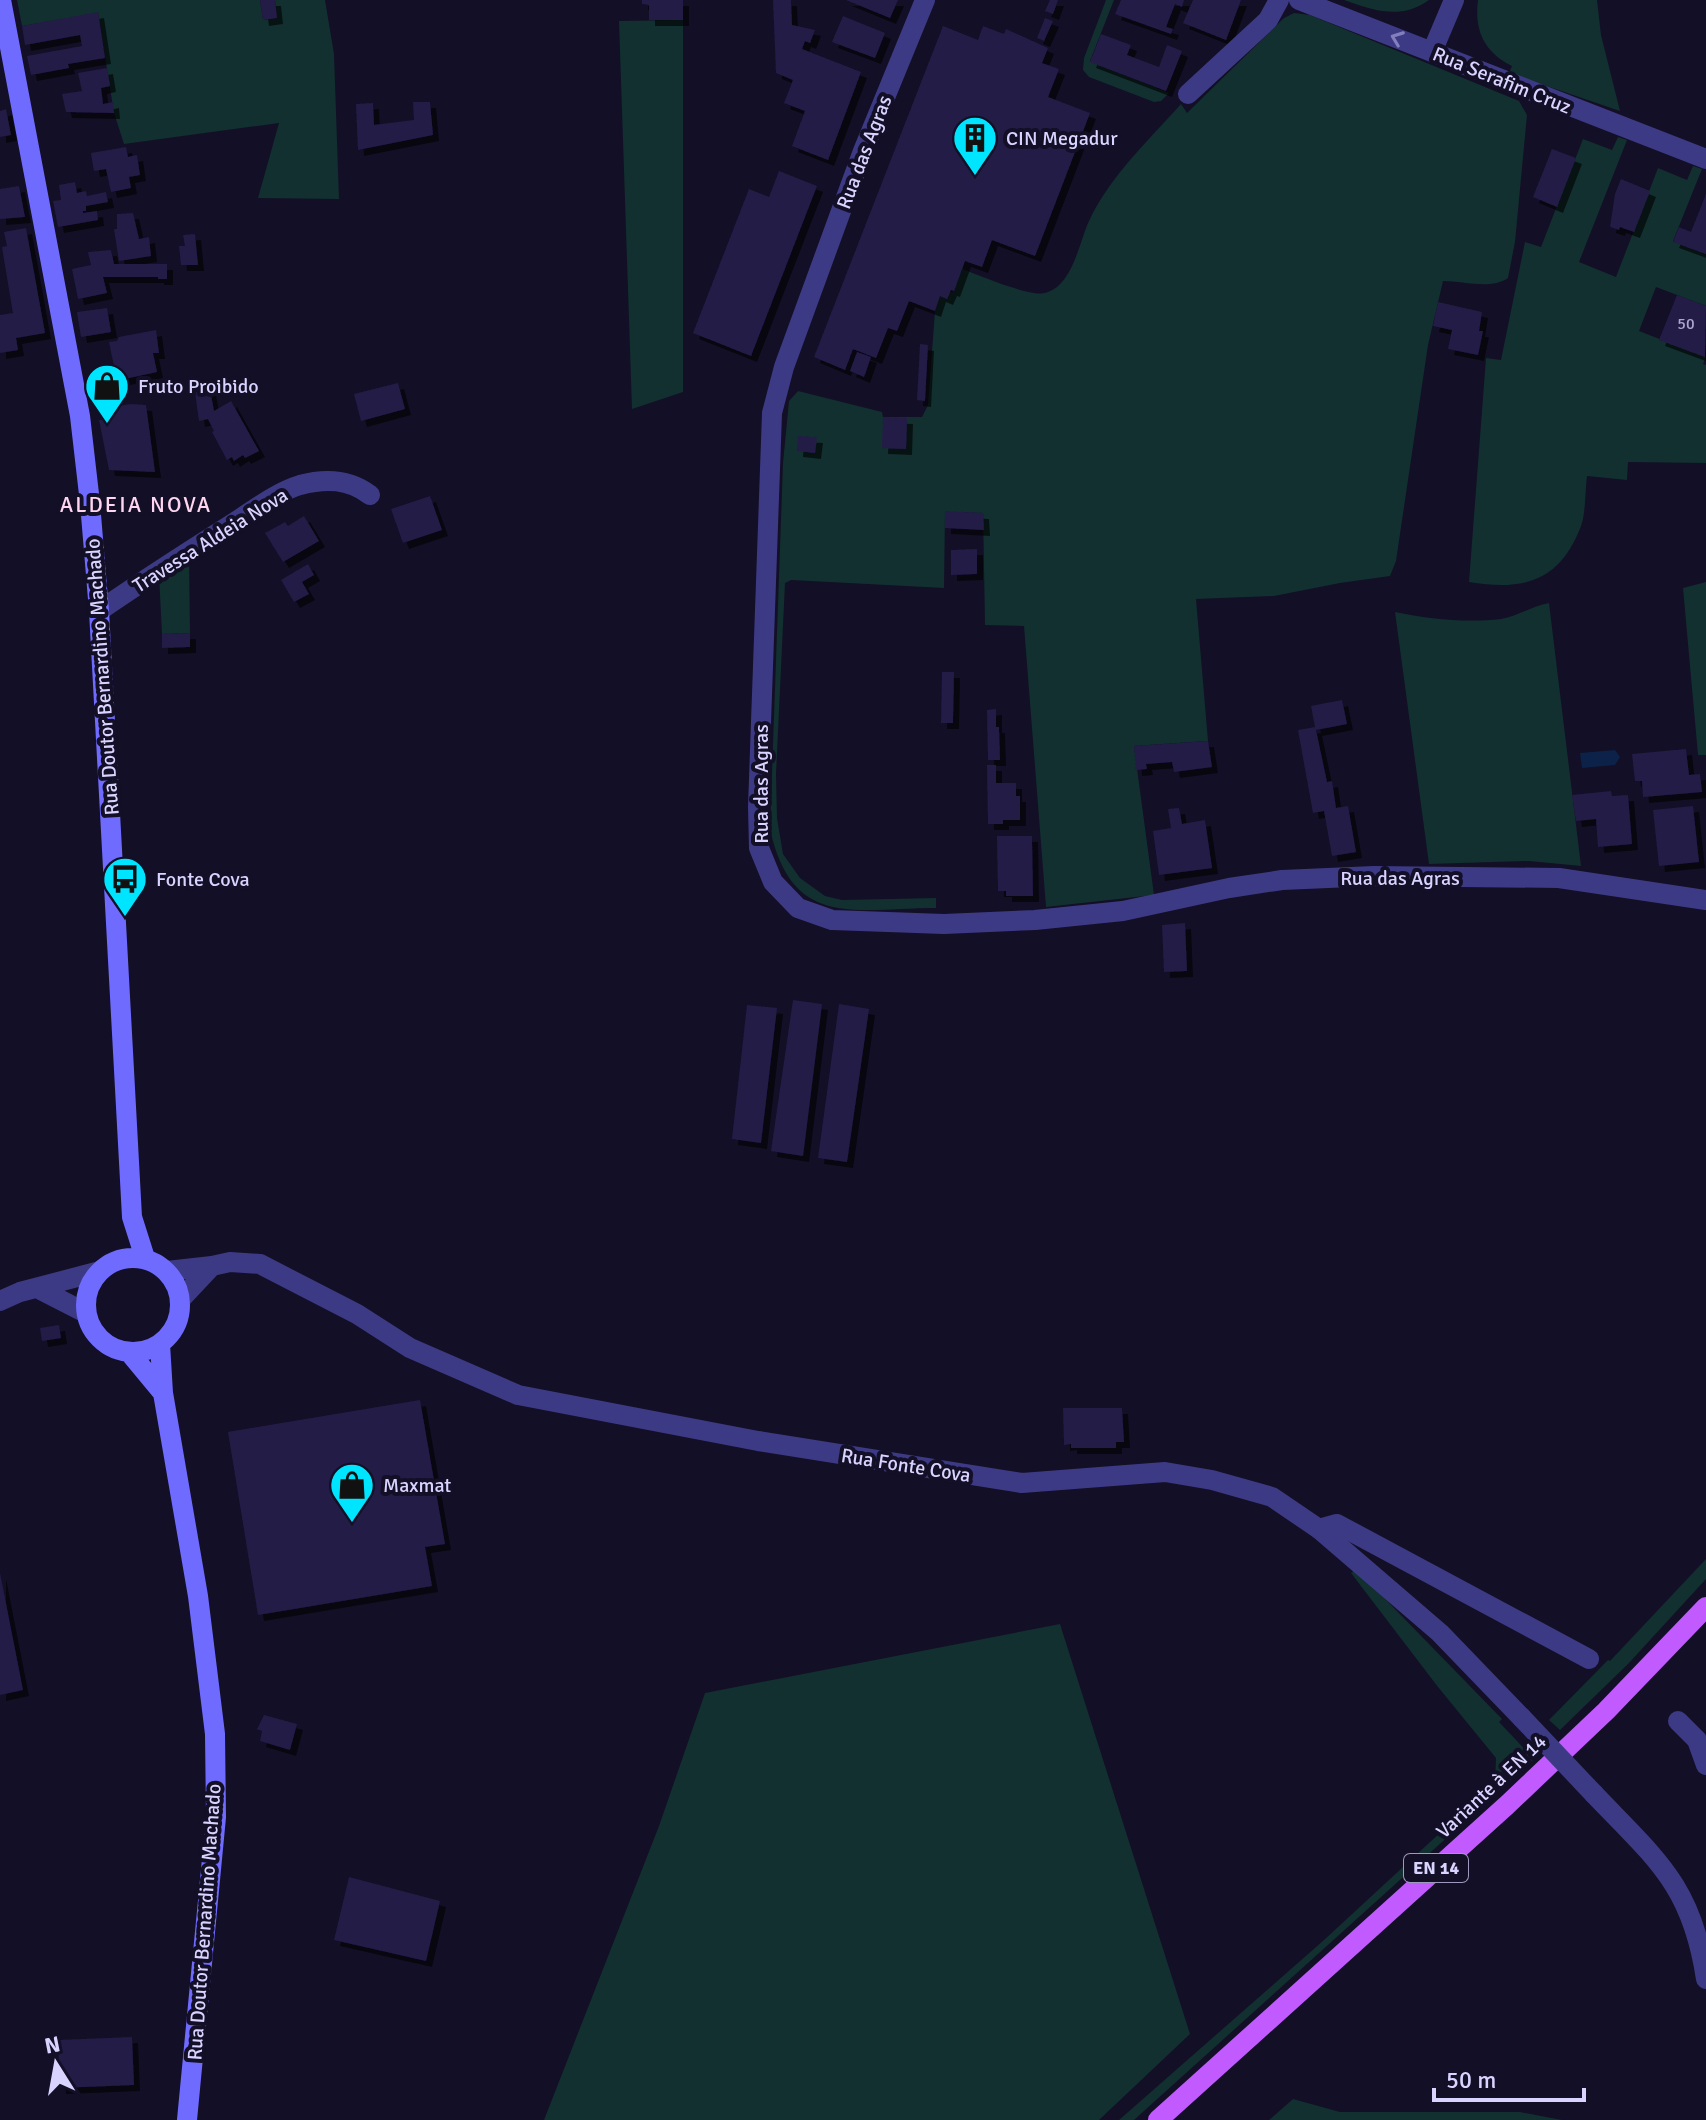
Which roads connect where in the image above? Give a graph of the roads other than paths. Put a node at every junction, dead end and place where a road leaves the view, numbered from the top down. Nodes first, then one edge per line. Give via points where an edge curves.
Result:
1 (1, 0) edge
2 (925, 0) edge
3 (1279, 0) edge
4 (1299, 0) edge
5 (1454, 0) edge
6 (1432, 52) junction
7 (1188, 94) dead end
8 (1706, 159) edge
9 (370, 495) dead end
10 (99, 611) junction
11 (1706, 900) edge
12 (132, 1217) junction
13 (145, 1258) junction
14 (106, 1266) junction
15 (212, 1266) junction
16 (167, 1271) junction
17 (39, 1289) junction
18 (181, 1299) junction
19 (0, 1301) edge
20 (86, 1313) junction
21 (160, 1344) junction
22 (129, 1352) junction
23 (163, 1393) junction
24 (1319, 1529) junction
25 (1706, 1607) edge
26 (1589, 1659) dead end
27 (1678, 1721) dead end
28 (1706, 1765) edge
29 (1706, 1979) edge
30 (187, 2120) edge
31 (1158, 2120) edge

1 - 10 main road, Rua Doutor Bernardino Machado via 80,416
2 - 11 street, Rua das Agras via 863,151 772,413 758,807 759,848 773,882 798,908 832,920 944,924 1123,911 1269,882 1374,876 1559,878
3 - 7 street via 1268,20
6 -> 4 street, Rua Serafim Cruz
5 - 6 street
6 - 8 street, Rua Serafim Cruz
9 - 10 street, Travessa Aldeia Nova via 338,480 300,485
10 - 12 main road, Rua Doutor Bernardino Machado
12 - 13 main road, Rua Doutor Bernardino Machado
12 - 14 main road, Rua Doutor Bernardino Machado
13 - 14 main road
13 - 16 main road
14 - 17 street
14 - 20 main road via 91,1283
15 - 16 street, Rua Fonte Cova
15 - 18 street
15 - 24 street, Rua Fonte Cova via 260,1264 410,1348 518,1395 758,1441 1022,1483 1165,1472 1201,1478 1272,1497
16 - 18 main road
17 - 19 street
17 - 20 street
18 - 21 main road via 177,1324
20 - 22 main road via 101,1339
21 - 22 main road
21 - 23 main road, Rua Doutor Bernardino Machado
22 - 23 main road, Rua Doutor Bernardino Machado
23 - 30 main road, Rua Doutor Bernardino Machado via 215,1734 216,1817
24 - 26 street, Rua Fonte Cova via 1337,1524
24 - 29 street, bridge via 1440,1633 1671,1878 1695,1925
25 - 31 main road, Variante à EN 14 / EN 14 via 1507,1805
27 - 28 street via 1697,1740

